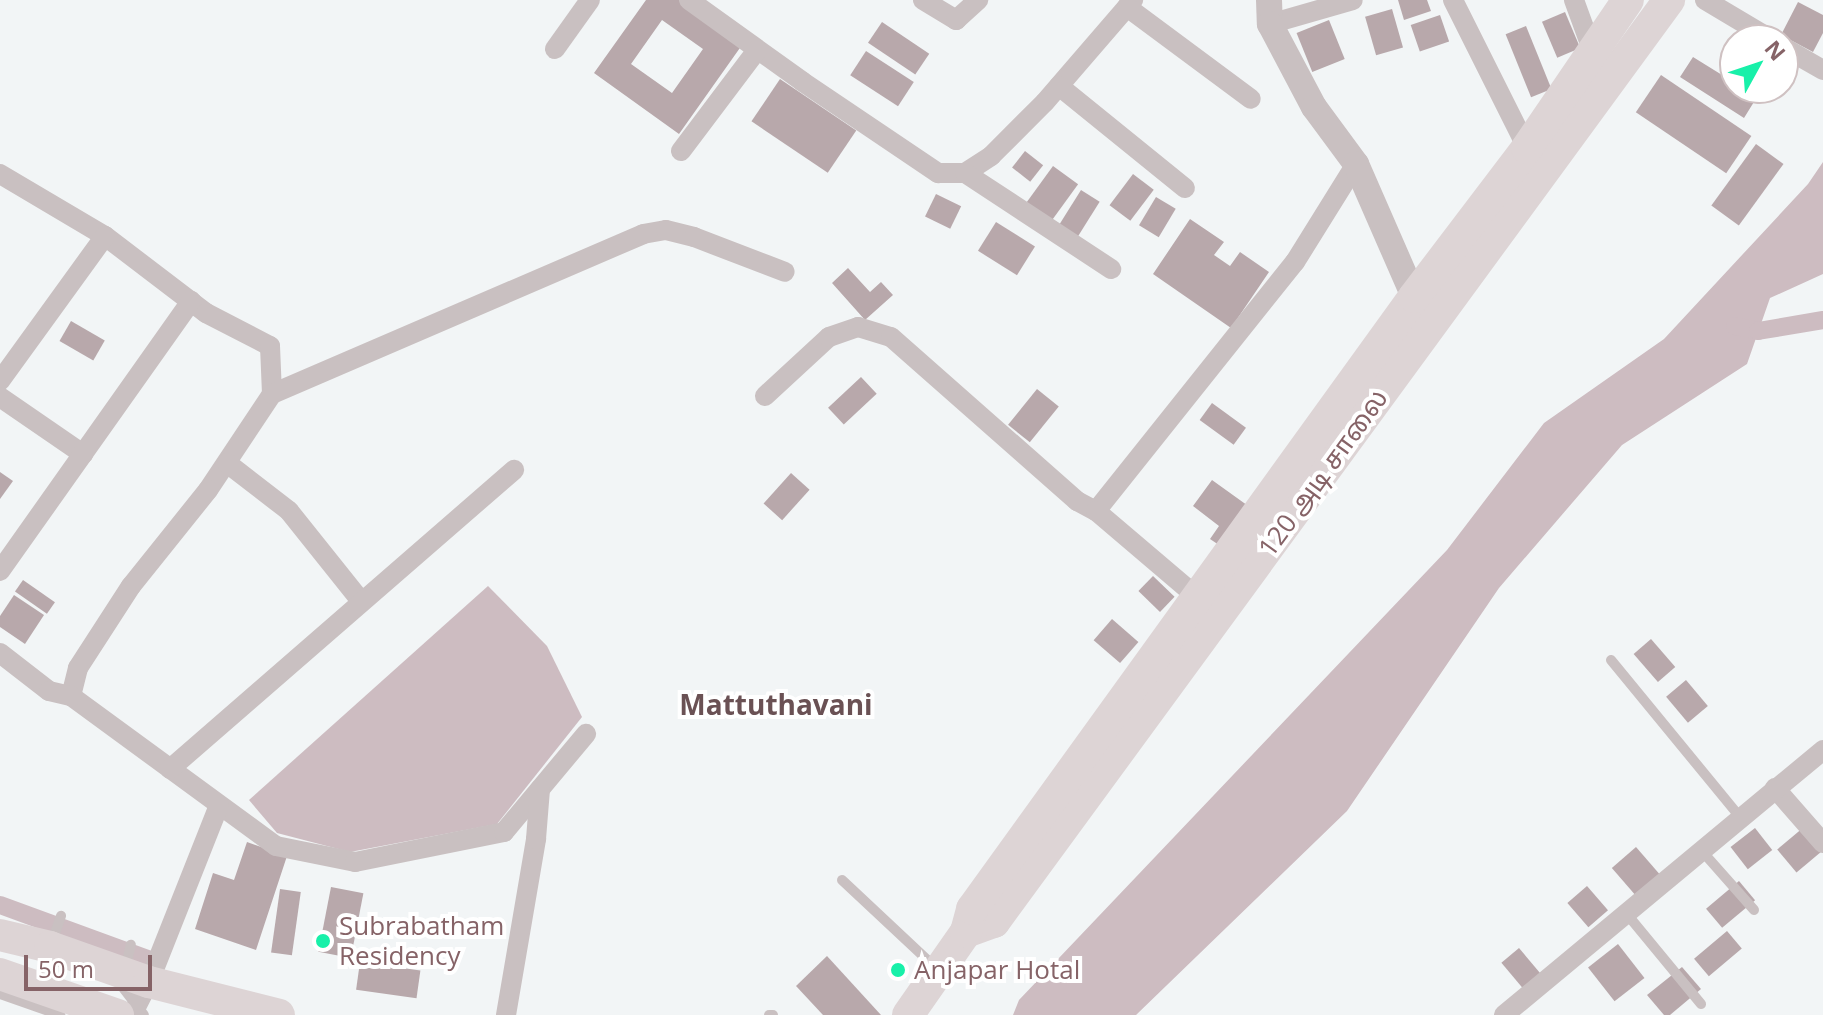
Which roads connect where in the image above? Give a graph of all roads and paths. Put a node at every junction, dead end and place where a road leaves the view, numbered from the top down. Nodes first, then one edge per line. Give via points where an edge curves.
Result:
1 (590, 0) edge
2 (689, 0) edge
3 (923, 0) edge
4 (978, 0) edge
5 (1353, 0) edge
6 (1453, 0) edge
7 (1574, 0) edge
8 (1628, 0) edge
9 (1669, 0) edge
10 (1705, 0) edge
11 (1130, 4) edge
12 (1270, 12) edge
13 (1745, 24) edge
14 (555, 49) dead end
15 (757, 50) junction
16 (1594, 55) junction
17 (1799, 56) edge
18 (1823, 70) edge
19 (1059, 86) junction
20 (1251, 99) dead end
21 (1527, 148) junction
22 (681, 151) dead end
23 (1356, 164) junction
24 (965, 173) junction
25 (0, 174) edge
26 (1185, 188) dead end
27 (105, 236) junction
28 (1111, 269) dead end
29 (785, 272) dead end
30 (1414, 297) junction
31 (191, 301) junction
32 (1433, 324) junction
33 (0, 381) edge
34 (272, 394) junction
35 (765, 396) dead end
36 (0, 397) edge
37 (83, 454) junction
38 (227, 463) junction
39 (514, 470) dead end
40 (1096, 511) junction
41 (0, 571) edge
42 (1197, 597) junction
43 (360, 600) junction
44 (0, 653) edge
45 (1611, 660) dead end
46 (71, 696) junction
47 (586, 734) dead end
48 (1823, 750) edge
49 (170, 769) junction
50 (1775, 788) junction
51 (540, 789) junction
52 (219, 805) junction
53 (1740, 817) junction
54 (1823, 843) edge
55 (1701, 850) junction
56 (842, 880) dead end
57 (1754, 910) dead end
58 (1626, 913) junction
59 (61, 916) dead end
60 (966, 932) junction
61 (0, 935) edge
62 (52, 941) junction
63 (939, 971) junction
64 (0, 974) edge
65 (130, 986) edge
66 (0, 994) edge
67 (1701, 1004) dead end
68 (60, 1015) edge
69 (279, 1015) edge
70 (506, 1015) edge
71 (908, 1015) edge
72 (1504, 1015) edge

1 - 14 street
2 - 15 street
3 - 4 street via 956,20
5 - 12 street
6 - 21 street
7 - 16 street
8 - 16 main road, 120 அடி சாலை
9 - 32 main road, 120 அடி சாலை
10 - 13 street
11 - 19 street
11 - 20 street
12 - 23 street via 1314,107
15 - 22 street
15 - 24 street via 938,173
16 - 21 main road, 120 அடி சாலை
17 - 18 street
19 - 24 street via 991,156
19 - 26 street
21 - 30 main road, 120 அடி சாலை
23 - 30 street
23 - 40 street via 1295,262
24 - 28 street
25 - 27 street
27 - 31 street
27 - 33 street
29 - 34 street via 694,237 666,230 643,234
30 - 32 street
30 - 42 main road, 120 அடி சாலை
31 - 34 street via 270,346
31 - 37 street
32 - 60 main road, 120 அடி சாலை via 994,922
34 - 38 street
35 - 40 street via 829,337 858,327 891,337 1077,501
36 - 37 street
37 - 41 street
38 - 43 street via 289,511
38 - 46 street via 131,586 78,668
39 - 43 street
40 - 42 street
42 - 60 main road, 120 அடி சாலை via 972,909
43 - 49 street
44 - 46 street via 49,691
45 - 53 lane
46 - 49 street
47 - 51 street
48 - 50 street
49 - 52 street
50 - 53 street
50 - 54 street
51 - 52 street via 504,832 355,862 276,846
51 - 70 street
52 - 65 street
53 - 55 street
55 - 57 lane
55 - 58 street
56 - 63 lane
58 - 67 lane
58 - 72 street
59 - 62 lane
60 - 63 main road, 120 அடி சாலை
61 - 62 main road
62 - 65 main road
63 - 71 main road, 120 அடி சாலை
64 - 65 main road
65 - 69 main road
66 - 68 lane

